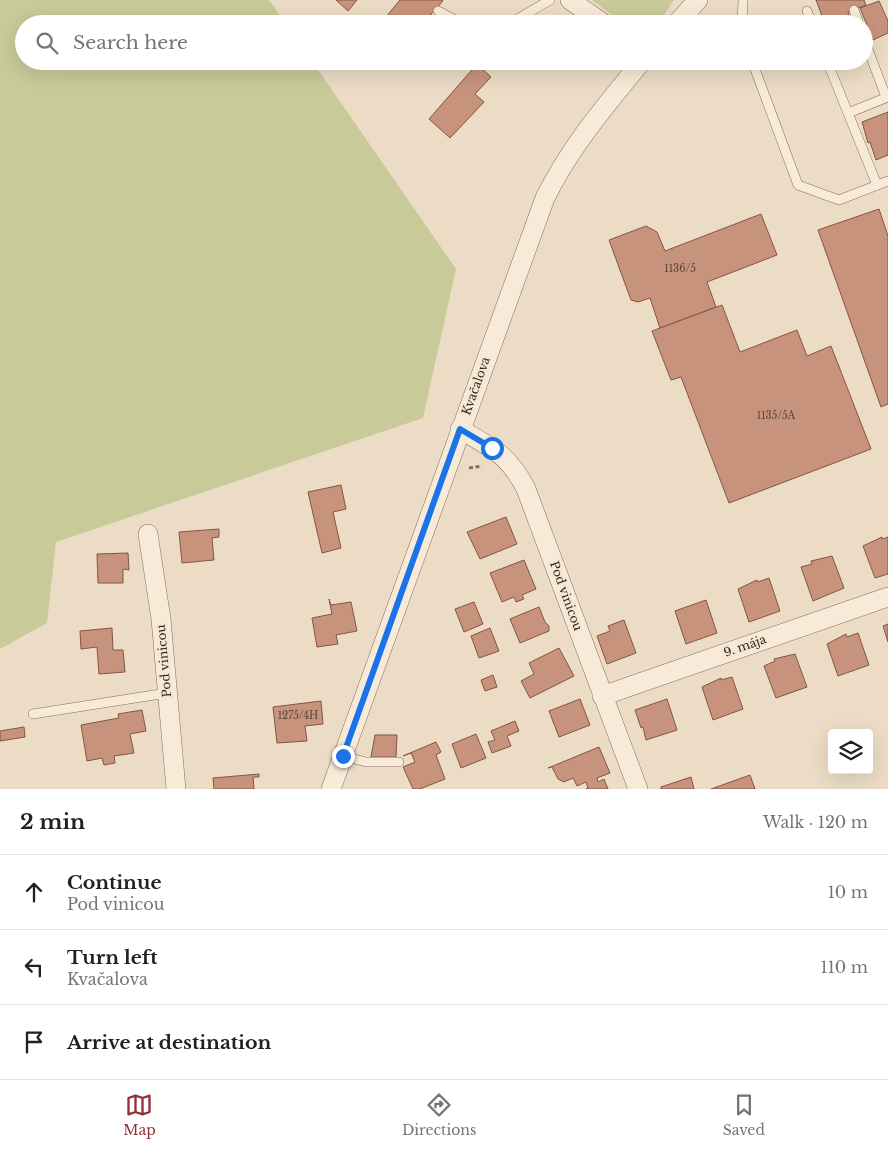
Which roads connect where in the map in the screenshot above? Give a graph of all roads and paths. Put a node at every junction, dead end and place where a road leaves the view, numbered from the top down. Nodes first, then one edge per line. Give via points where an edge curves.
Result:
1 (550, 0) edge
2 (570, 0) edge
3 (698, 0) edge
4 (744, 0) edge
5 (854, 10) dead end
6 (438, 11) dead end
7 (807, 11) dead end
8 (446, 15) edge
9 (524, 15) edge
10 (591, 15) edge
11 (684, 15) edge
12 (743, 15) edge
13 (809, 15) edge
14 (856, 15) edge
15 (873, 62) edge
16 (635, 70) edge
17 (755, 70) edge
18 (831, 70) edge
19 (887, 97) edge
20 (848, 113) junction
21 (888, 181) edge
22 (877, 185) junction
23 (460, 429) junction
24 (485, 466) dead end
25 (465, 470) dead end
26 (148, 534) dead end
27 (888, 597) edge
28 (167, 693) junction
29 (602, 696) junction
30 (33, 714) dead end
31 (343, 756) junction
32 (398, 762) dead end
33 (176, 789) edge
34 (331, 789) edge
35 (638, 789) edge

1 - 9 lane
2 - 10 street
3 - 11 street
4 - 12 lane
5 - 14 lane
6 - 8 lane
7 - 13 lane
15 - 19 lane
16 - 23 street, Kvačalova via 584,131 548,192
17 - 22 lane via 798,185 839,200
18 - 20 lane
19 - 20 lane
20 - 22 lane
21 - 22 lane
23 - 29 street, Pod vinicou via 511,463 526,488
23 - 31 street, Kvačalova
24 - 25 path via 470,466
26 - 28 street, Pod vinicou via 161,619
27 - 29 street, 9. mája
28 - 30 lane
28 - 33 street, Pod vinicou
29 - 35 street, Pod vinicou
31 - 32 lane via 366,762
31 - 34 street, Kvačalova

